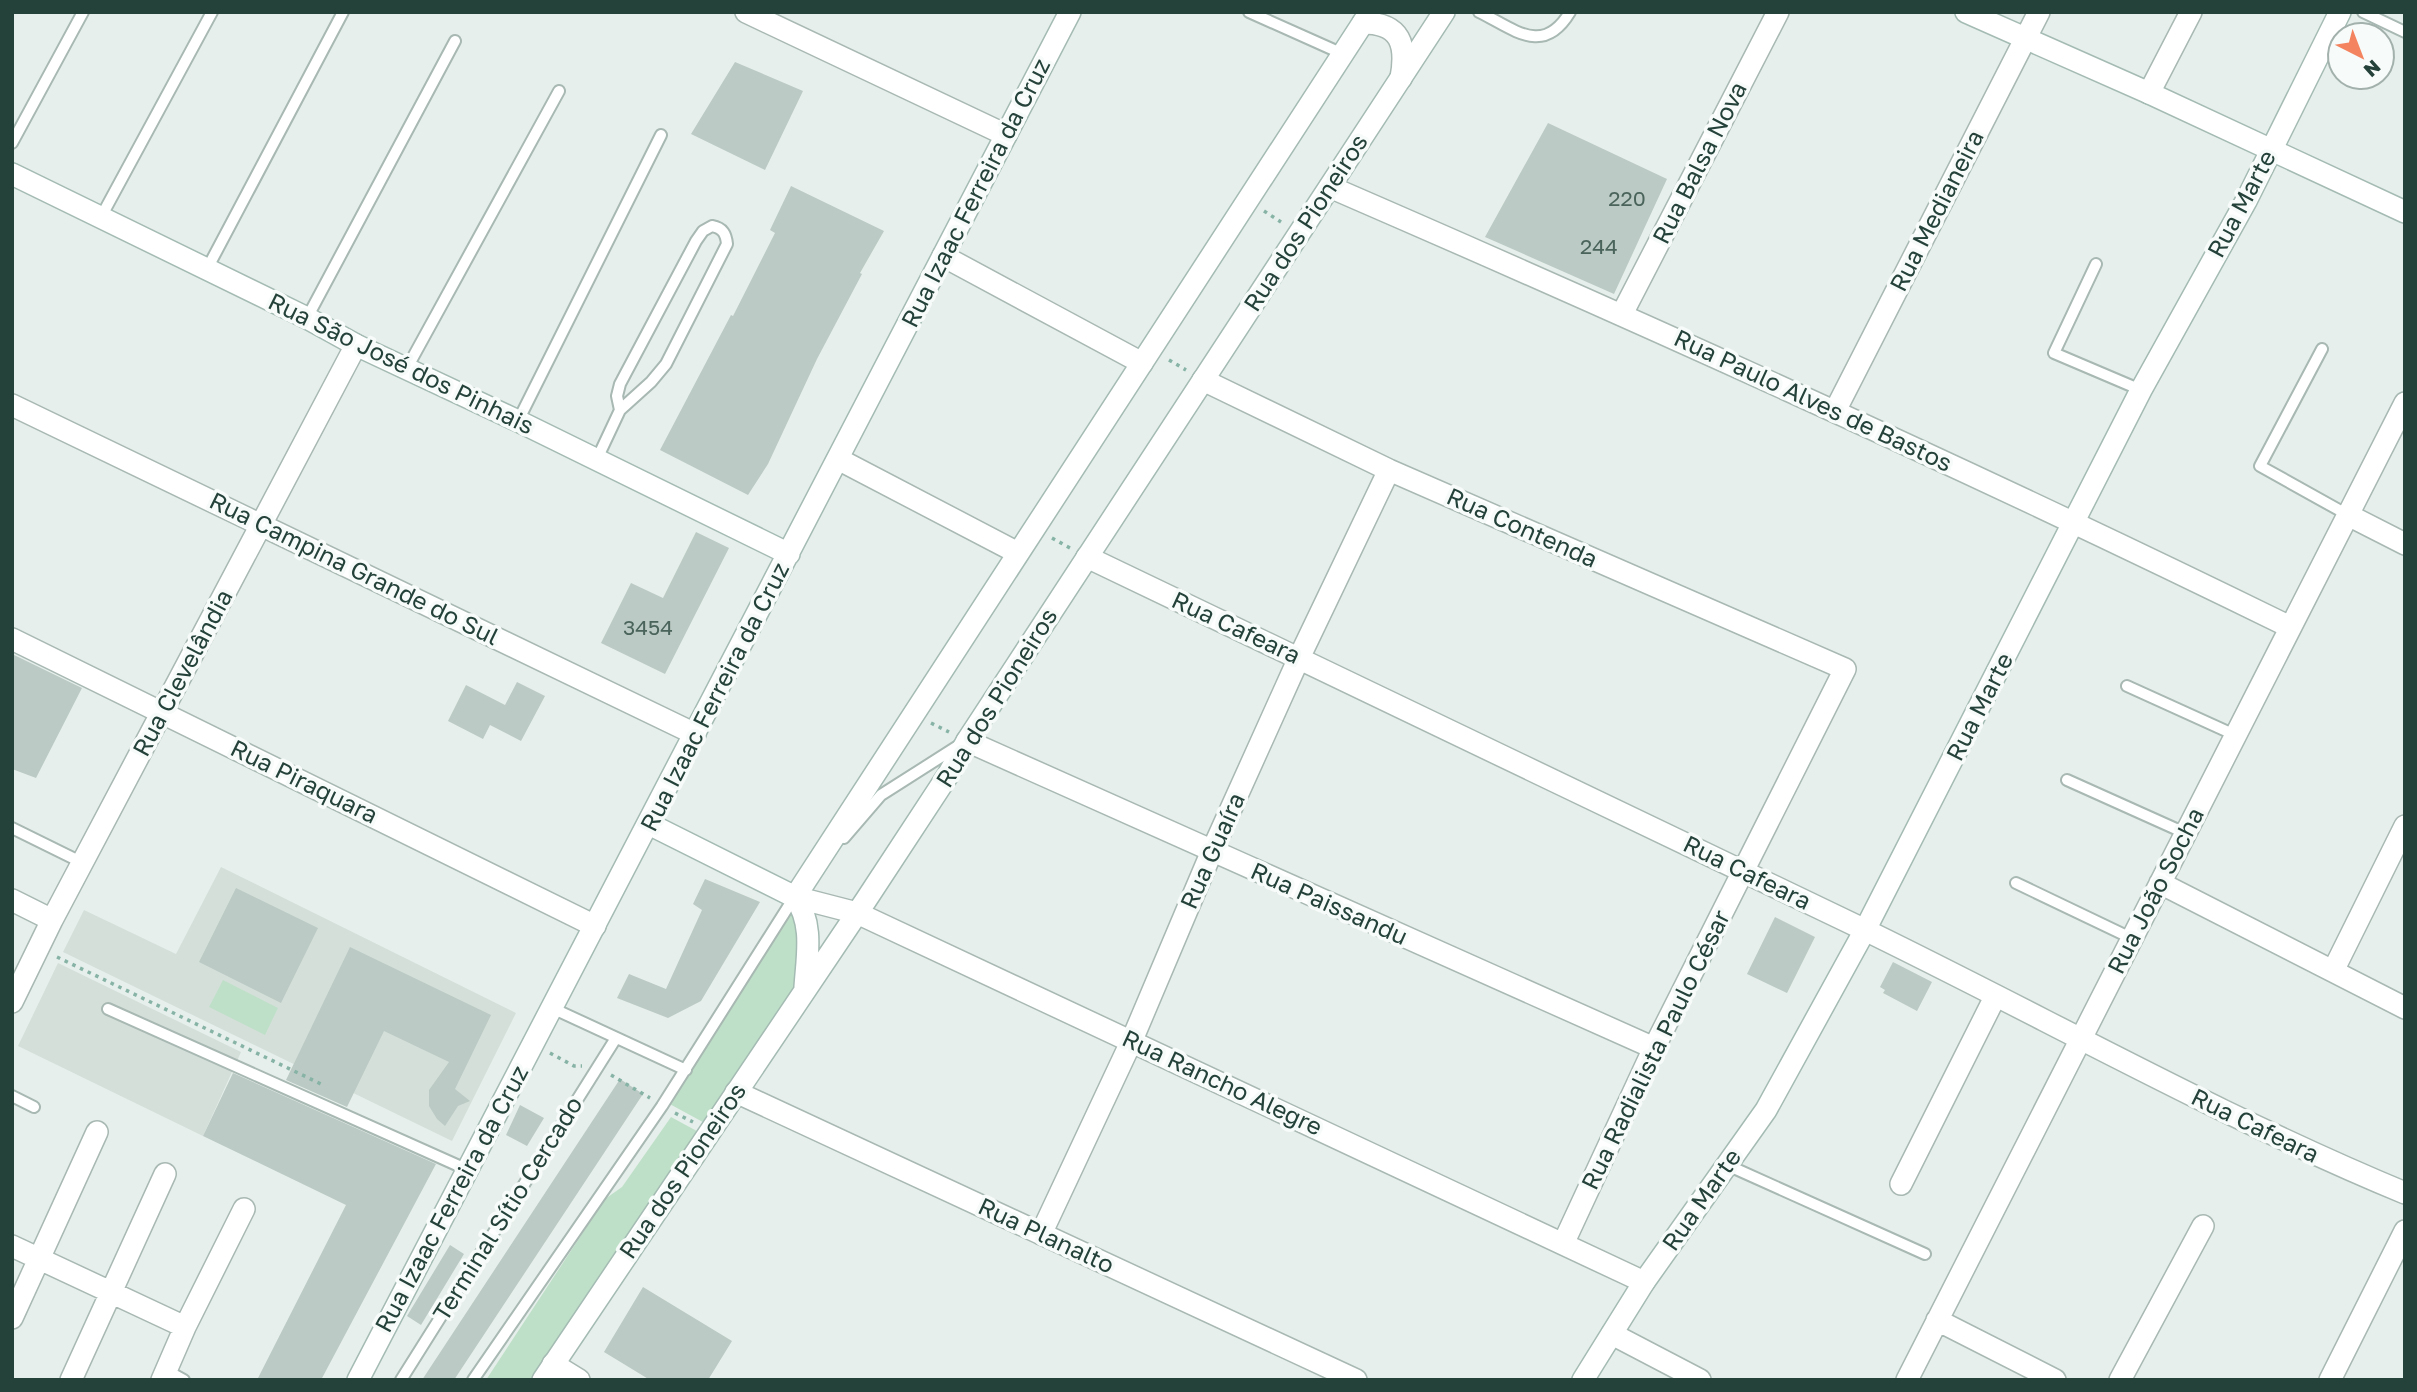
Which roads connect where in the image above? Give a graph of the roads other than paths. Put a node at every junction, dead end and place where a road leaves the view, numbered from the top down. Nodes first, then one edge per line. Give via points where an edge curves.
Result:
1 (83, 12) edge
2 (212, 12) edge
3 (343, 12) edge
4 (746, 12) edge
5 (1070, 12) edge
6 (1249, 12) edge
7 (1444, 12) edge
8 (1479, 12) edge
9 (1570, 12) edge
10 (1777, 12) edge
11 (1966, 12) edge
12 (2039, 12) edge
13 (2191, 12) edge
14 (2340, 12) edge
15 (2363, 12) edge
16 (1367, 18) edge
17 (2405, 32) edge
18 (2025, 39) junction
19 (455, 41) dead end
20 (1343, 54) junction
21 (1401, 78) junction
22 (559, 91) dead end
23 (2149, 93) junction
24 (661, 135) dead end
25 (1006, 135) junction
26 (12, 143) edge
27 (2270, 150) junction
28 (12, 174) edge
29 (1330, 187) junction
30 (2405, 212) edge
31 (101, 218) junction
32 (943, 256) junction
33 (2096, 264) dead end
34 (207, 269) junction
35 (1622, 314) junction
36 (307, 318) junction
37 (356, 345) junction
38 (2322, 349) dead end
39 (1147, 356) junction
40 (407, 368) junction
41 (1203, 380) junction
42 (2141, 390) junction
43 (2405, 403) edge
44 (12, 405) edge
45 (620, 410) junction
46 (1835, 411) junction
47 (519, 421) junction
48 (597, 459) junction
49 (838, 459) junction
50 (1389, 470) junction
51 (2348, 515) junction
52 (2075, 522) junction
53 (262, 524) junction
54 (2405, 544) edge
55 (1018, 553) junction
56 (789, 554) junction
57 (1087, 557) junction
58 (2290, 627) junction
59 (12, 639) edge
60 (1299, 658) junction
61 (1845, 669) joint
62 (2127, 686) dead end
63 (162, 713) junction
64 (695, 734) junction
65 (2235, 735) junction
66 (967, 741) junction
67 (2067, 780) dead end
68 (649, 824) junction
69 (2405, 826) edge
70 (12, 828) edge
71 (2185, 834) junction
72 (1212, 851) junction
73 (83, 863) junction
74 (1743, 872) junction
75 (2016, 883) dead end
76 (2160, 883) junction
77 (795, 897) junction
78 (12, 901) edge
79 (857, 913) junction
80 (52, 920) junction
81 (595, 926) junction
82 (1865, 930) junction
83 (2132, 938) junction
84 (2333, 971) junction
85 (805, 990) junction
86 (1995, 997) junction
87 (12, 1002) edge
88 (552, 1008) junction
89 (2405, 1008) edge
90 (108, 1009) dead end
91 (616, 1038) junction
92 (1132, 1040) junction
93 (2080, 1040) junction
94 (1654, 1048) junction
95 (685, 1070) junction
96 (736, 1092) junction
97 (12, 1096) edge
98 (34, 1107) dead end
99 (97, 1132) dead end
100 (1727, 1164) junction
101 (468, 1170) junction
102 (165, 1174) dead end
103 (1900, 1184) dead end
104 (2405, 1193) edge
105 (244, 1209) dead end
106 (2203, 1226) dead end
107 (2405, 1231) edge
108 (1041, 1234) junction
109 (1563, 1244) junction
110 (12, 1246) edge
111 (1925, 1254) dead end
112 (40, 1259) junction
113 (1644, 1282) junction
114 (111, 1292) junction
115 (12, 1318) edge
116 (1937, 1320) junction
117 (186, 1327) junction
118 (1612, 1334) junction
119 (548, 1372) edge
120 (171, 1376) edge
121 (71, 1380) edge
122 (358, 1380) edge
123 (401, 1380) edge
124 (473, 1380) edge
125 (579, 1380) edge
126 (1356, 1380) edge
127 (1584, 1380) edge
128 (1700, 1380) edge
129 (1906, 1380) edge
130 (2055, 1380) edge
131 (2120, 1380) edge
132 (2330, 1380) edge

1 - 26 lane
2 - 31 lane
3 - 34 lane
4 - 25 street
5 - 25 street, Rua Izaac Ferreira da Cruz
6 - 20 lane
7 - 21 street, Rua dos Pioneiros
8 - 9 lane via 1536,38 1551,34
10 - 35 street, Rua Balsa Nova
11 - 18 street
12 - 18 street, Rua Medianeira
13 - 23 street
14 - 27 street, Rua Marte
15 - 17 lane
16 - 20 street
16 - 21 street via 1394,31 1403,44
18 - 23 street
18 - 46 street, Rua Medianeira
19 - 36 lane
20 - 39 street
21 - 29 street, Rua dos Pioneiros
22 - 40 lane
23 - 27 street
24 - 47 lane
25 - 32 street, Rua Izaac Ferreira da Cruz
27 - 30 street
27 - 42 street, Rua Marte
28 - 31 street, Rua São José dos Pinhais
29 - 35 street, Rua Paulo Alves de Bastos
29 - 41 street, Rua dos Pioneiros
31 - 34 street, Rua São José dos Pinhais
32 - 39 street
32 - 49 street, Rua Izaac Ferreira da Cruz
33 - 42 lane via 2054,353
34 - 36 street, Rua São José dos Pinhais
35 - 46 street, Rua Paulo Alves de Bastos
36 - 37 street, Rua São José dos Pinhais
37 - 40 street, Rua São José dos Pinhais
37 - 53 street, Rua Clevelândia
38 - 51 lane via 2260,466
39 - 55 street
40 - 47 street, Rua São José dos Pinhais
41 - 50 street, Rua Contenda
41 - 57 street, Rua dos Pioneiros
42 - 52 street, Rua Marte
43 - 51 street, Rua João Socha
44 - 53 street, Rua Campina Grande do Sul
45 - 45 lane via 666,364 727,244 720,228 712,226 696,241 620,384
45 - 48 lane
46 - 52 street, Rua Paulo Alves de Bastos
47 - 48 street, Rua São José dos Pinhais
48 - 56 street, Rua São José dos Pinhais
49 - 55 street
49 - 56 street, Rua Izaac Ferreira da Cruz
50 - 60 street, Rua Guaíra
50 - 61 street, Rua Contenda
51 - 54 street
51 - 58 street, Rua João Socha
52 - 58 street, Rua Paulo Alves de Bastos
52 - 82 street, Rua Marte
53 - 63 street, Rua Clevelândia
53 - 64 street, Rua Campina Grande do Sul
55 - 77 street
56 - 64 street, Rua Izaac Ferreira da Cruz
57 - 60 street, Rua Cafeara
57 - 66 street, Rua dos Pioneiros
58 - 65 street, Rua João Socha
59 - 63 street, Rua Piraquara
60 - 72 street, Rua Guaíra
60 - 74 street, Rua Cafeara
61 - 74 street, Rua Radialista Paulo César
62 - 65 lane
63 - 73 street, Rua Clevelândia
63 - 81 street, Rua Piraquara
64 - 68 street, Rua Izaac Ferreira da Cruz
65 - 71 street, Rua João Socha
66 - 72 street, Rua Paissandu
66 - 77 lane via 881,795
66 - 79 street, Rua dos Pioneiros
67 - 71 lane
68 - 77 street, Rua Rancho Alegre
68 - 81 street, Rua Izaac Ferreira da Cruz
69 - 84 street
70 - 73 lane
71 - 76 street, Rua João Socha
72 - 92 street, Rua Guaíra
72 - 94 street, Rua Paissandu
73 - 80 street, Rua Clevelândia
74 - 82 street, Rua Cafeara
74 - 94 street, Rua Radialista Paulo César
75 - 83 lane
76 - 83 street, Rua João Socha
76 - 84 street
77 - 79 street, Rua Rancho Alegre
77 - 85 street via 807,924
77 - 95 lane
78 - 80 street
79 - 85 street, Rua dos Pioneiros
79 - 92 street, Rua Rancho Alegre
80 - 87 street, Rua Clevelândia
81 - 88 street, Rua Izaac Ferreira da Cruz
82 - 86 street, Rua Cafeara
82 - 100 street, Rua Marte via 1766,1110
83 - 93 street, Rua João Socha
84 - 89 street
85 - 96 street, Rua dos Pioneiros
86 - 93 street, Rua Cafeara
86 - 103 street
88 - 91 lane
88 - 101 street, Rua Izaac Ferreira da Cruz
90 - 101 lane
91 - 95 lane
91 - 123 lane, Terminal Sítio Cercado
92 - 108 street, Rua Guaíra
92 - 109 street, Rua Rancho Alegre
93 - 104 street, Rua Cafeara via 2319,1158
93 - 116 street, Rua João Socha
94 - 109 street, Rua Radialista Paulo César
95 - 124 lane
96 - 108 street, Rua Planalto
96 - 119 street, Rua dos Pioneiros
97 - 98 lane
99 - 112 street
100 - 111 lane
100 - 113 street, Rua Marte
101 - 122 street, Rua Izaac Ferreira da Cruz
102 - 114 street
105 - 117 street
106 - 131 street
107 - 132 street
108 - 126 street, Rua Planalto
109 - 113 street, Rua Rancho Alegre
110 - 112 street
112 - 114 street
112 - 115 street
113 - 118 street, Rua Marte
114 - 117 street
114 - 121 street
116 - 129 street, Rua João Socha
116 - 130 street
117 - 120 street
118 - 127 street, Rua Marte
118 - 128 street
119 - 125 street

